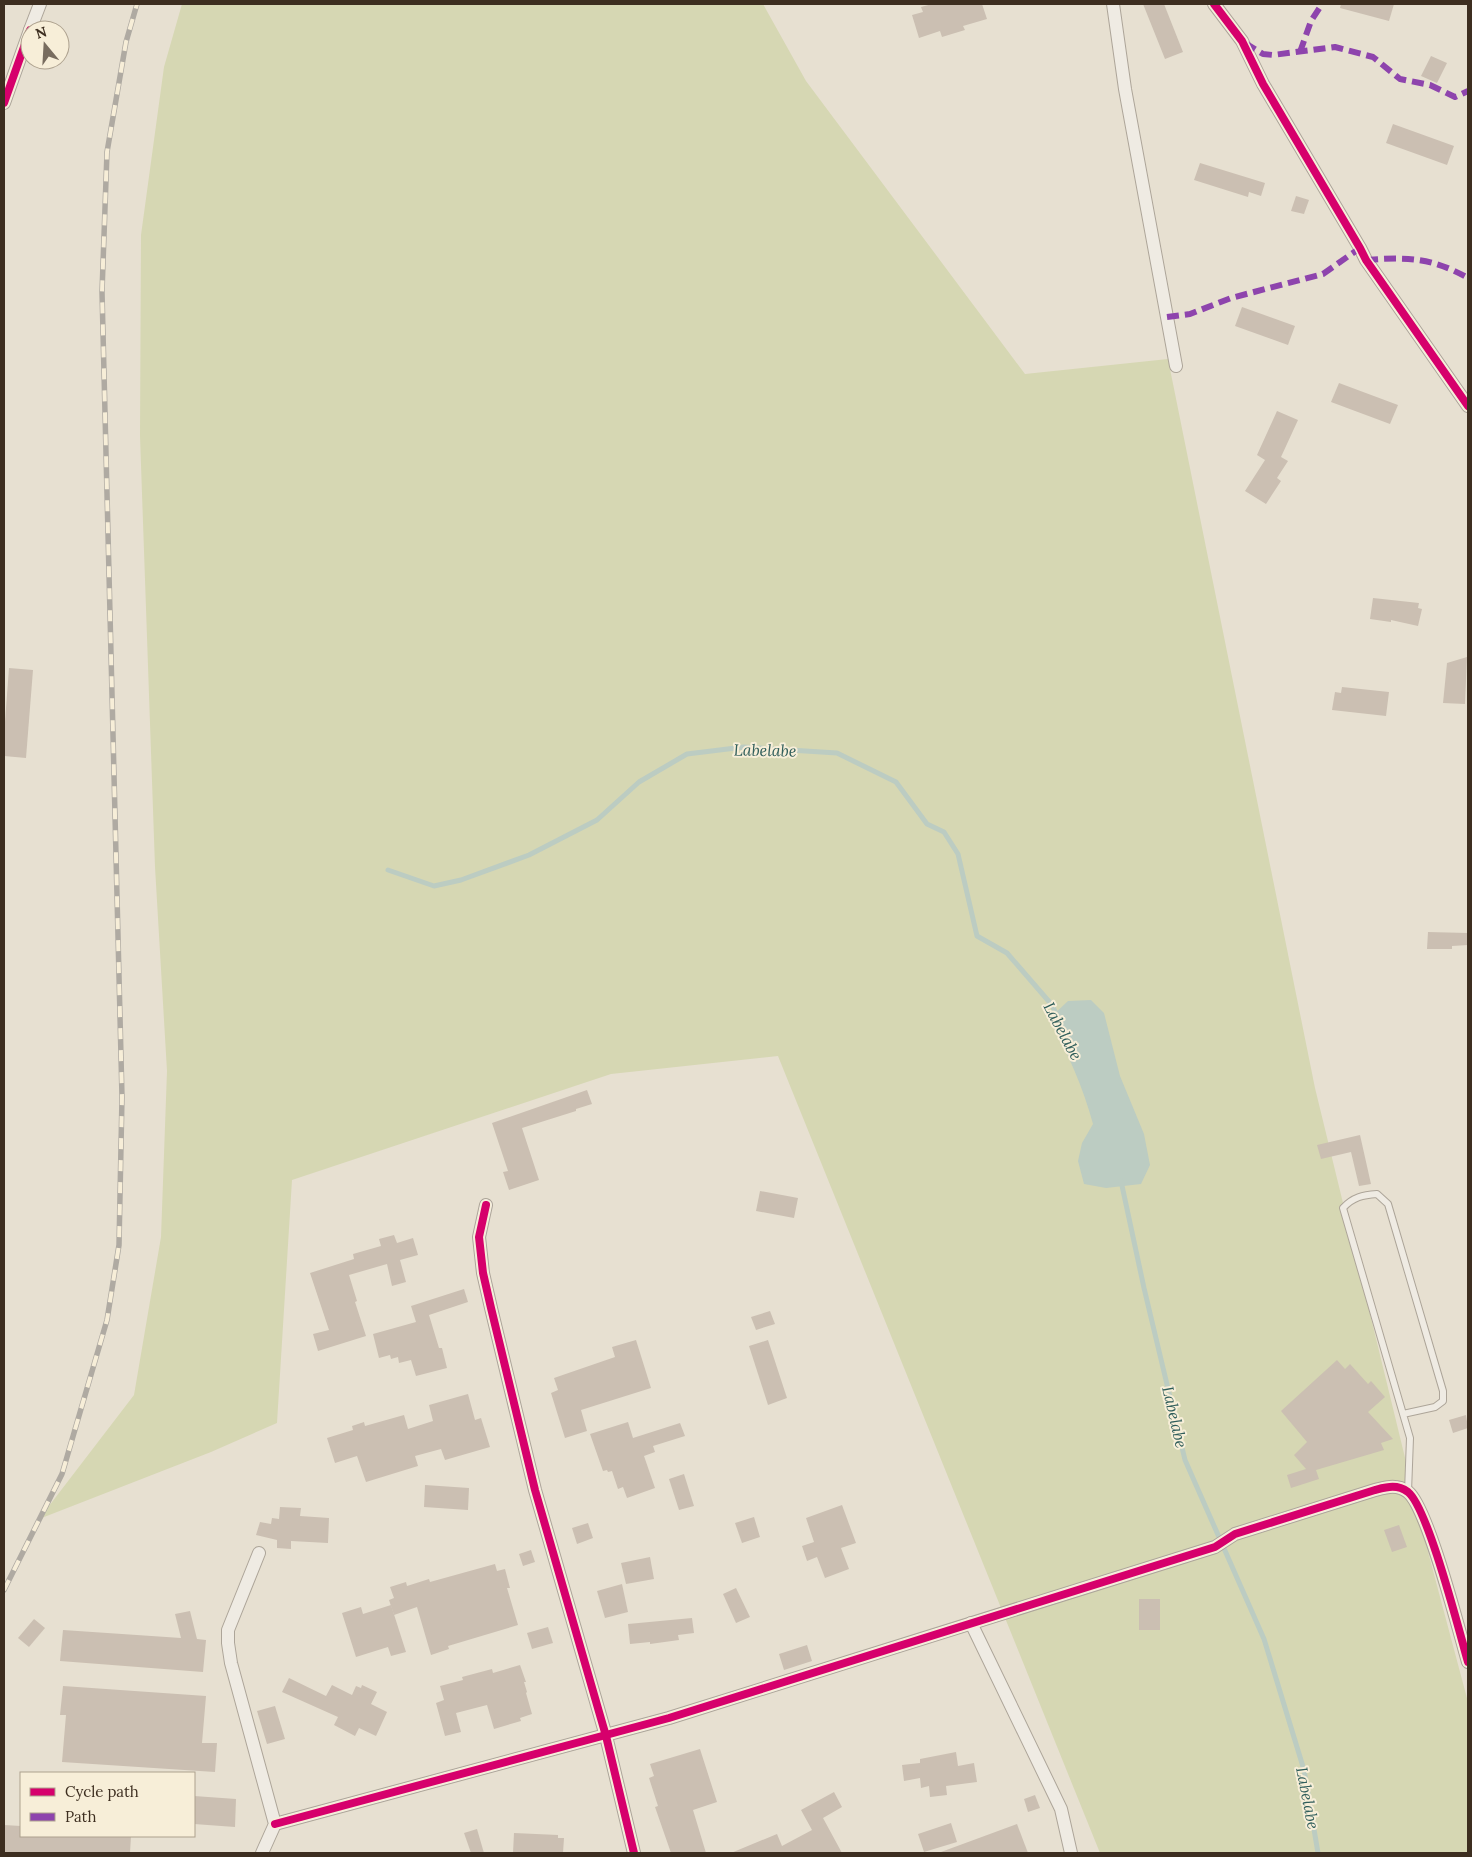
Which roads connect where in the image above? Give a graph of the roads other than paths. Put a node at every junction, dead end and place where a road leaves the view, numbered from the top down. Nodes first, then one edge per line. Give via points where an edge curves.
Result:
1 (40, 4) edge
2 (1113, 4) edge
3 (1214, 4) edge
4 (34, 20) edge
5 (20, 58) edge
6 (4, 103) edge
7 (1176, 366) dead end
8 (1468, 406) edge
9 (486, 1205) dead end
10 (1403, 1414) junction
11 (1408, 1493) junction
12 (258, 1553) dead end
13 (971, 1624) junction
14 (1468, 1662) edge
15 (606, 1736) junction
16 (275, 1824) junction
17 (262, 1853) edge
18 (634, 1853) edge
19 (1071, 1853) edge

1 - 4 street
2 - 7 street via 1125,89
3 - 8 street via 1242,41 1263,84 1366,260
5 - 6 street
9 - 15 street via 479,1237 483,1273 535,1490
10 - 10 lane via 1435,1407 1443,1401 1443,1391 1388,1204 1377,1194 1362,1195 1350,1200 1343,1208
10 - 11 lane via 1410,1438
11 - 13 street via 1394,1486 1375,1490 1235,1534 1215,1547
11 - 14 street via 1419,1508 1434,1548
12 - 16 street via 228,1630 228,1643
13 - 15 street
13 - 19 street via 1061,1809
15 - 16 street
15 - 18 street
16 - 17 street

